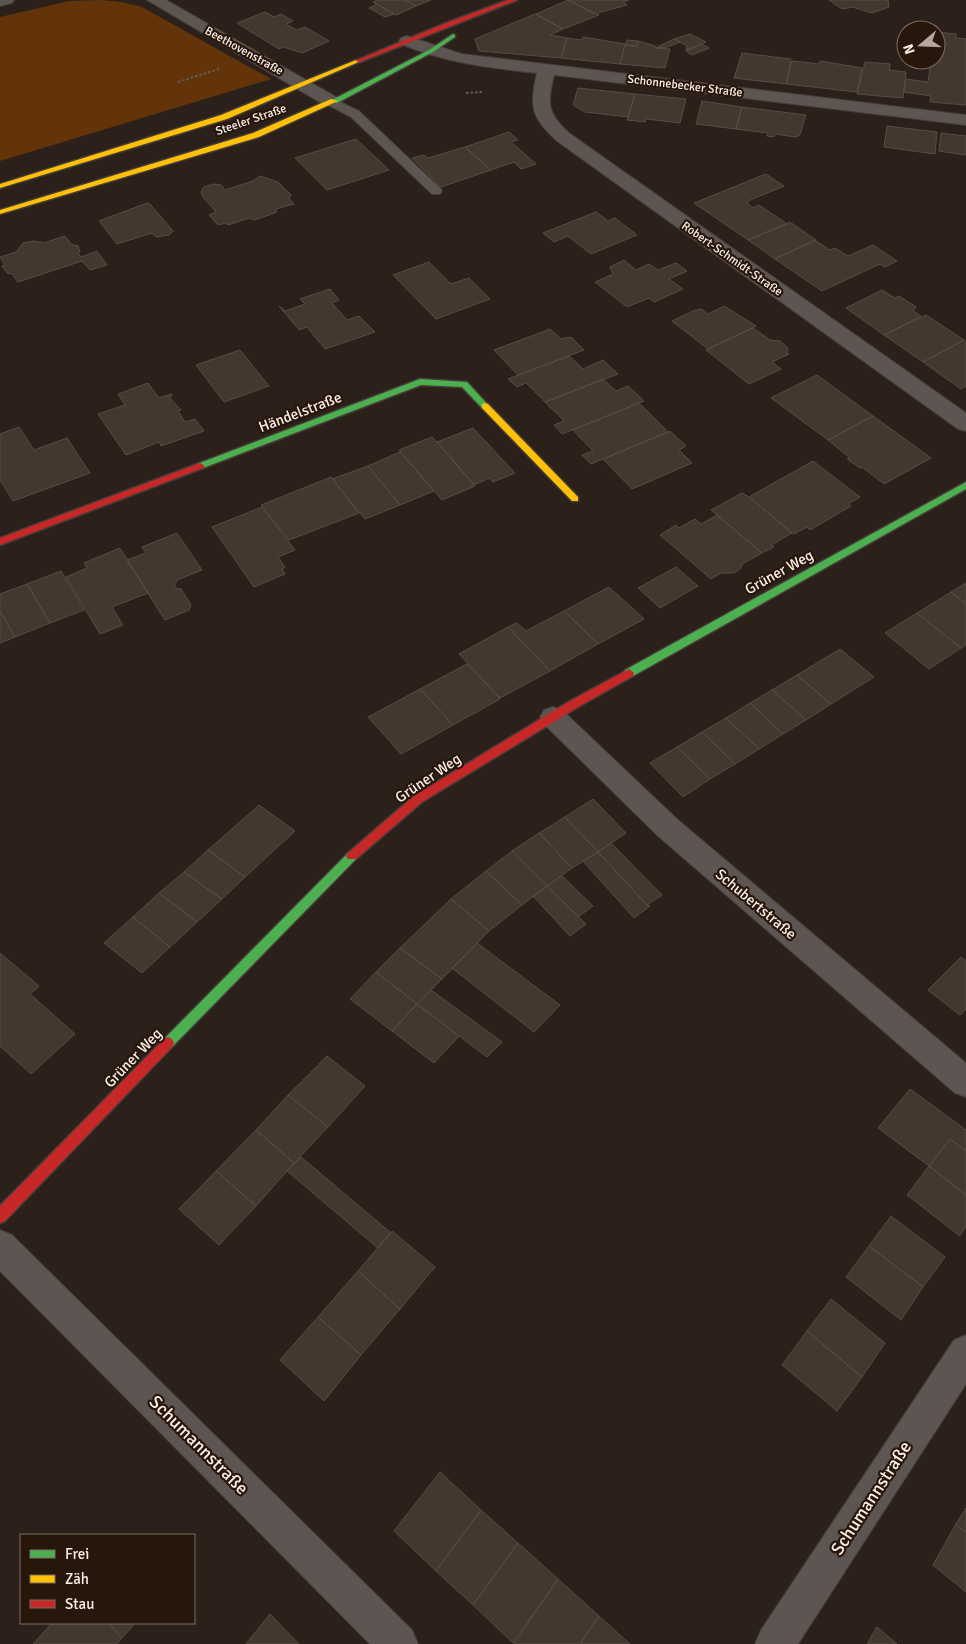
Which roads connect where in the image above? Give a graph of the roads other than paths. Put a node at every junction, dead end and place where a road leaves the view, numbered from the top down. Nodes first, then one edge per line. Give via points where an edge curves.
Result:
1 (6, 0) edge
2 (155, 0) edge
3 (514, 0) edge
4 (0, 2) edge
5 (491, 9) junction
6 (407, 41) junction
7 (430, 51) junction
8 (547, 69) junction
9 (305, 85) junction
10 (332, 102) junction
11 (966, 120) edge
12 (0, 186) edge
13 (436, 191) dead end
14 (0, 212) edge
15 (966, 424) edge
16 (966, 485) edge
17 (575, 499) dead end
18 (0, 542) edge
19 (552, 717) junction
20 (966, 1083) edge
21 (0, 1216) edge
22 (0, 1247) edge
23 (966, 1352) edge
24 (398, 1644) edge
25 (775, 1644) edge

1 - 4 street
2 - 9 street, Beethovenstraße
3 - 5 street, Steeler Straße
5 - 6 street, Steeler Straße
5 - 7 street, Steeler Straße
6 - 7 street, Schonnebecker Straße
6 - 9 street, Steeler Straße
7 - 8 street, Schonnebecker Straße via 461,59
7 - 10 street, Steeler Straße
8 - 11 street, Schonnebecker Straße
8 - 15 street, Robert-Schmidt-Straße via 540,111 545,122
9 - 10 street, Beethovenstraße
9 - 12 street, Steeler Straße via 224,117
10 - 13 lane via 355,114
10 - 14 street, Steeler Straße via 256,135
16 - 19 street, Grüner Weg
17 - 18 street, Händelstraße via 464,384 420,382
19 - 20 street, Schubertstraße via 668,828
19 - 21 street, Grüner Weg via 418,799 335,871
22 - 24 street, Schumannstraße
23 - 25 street, Schumannstraße

